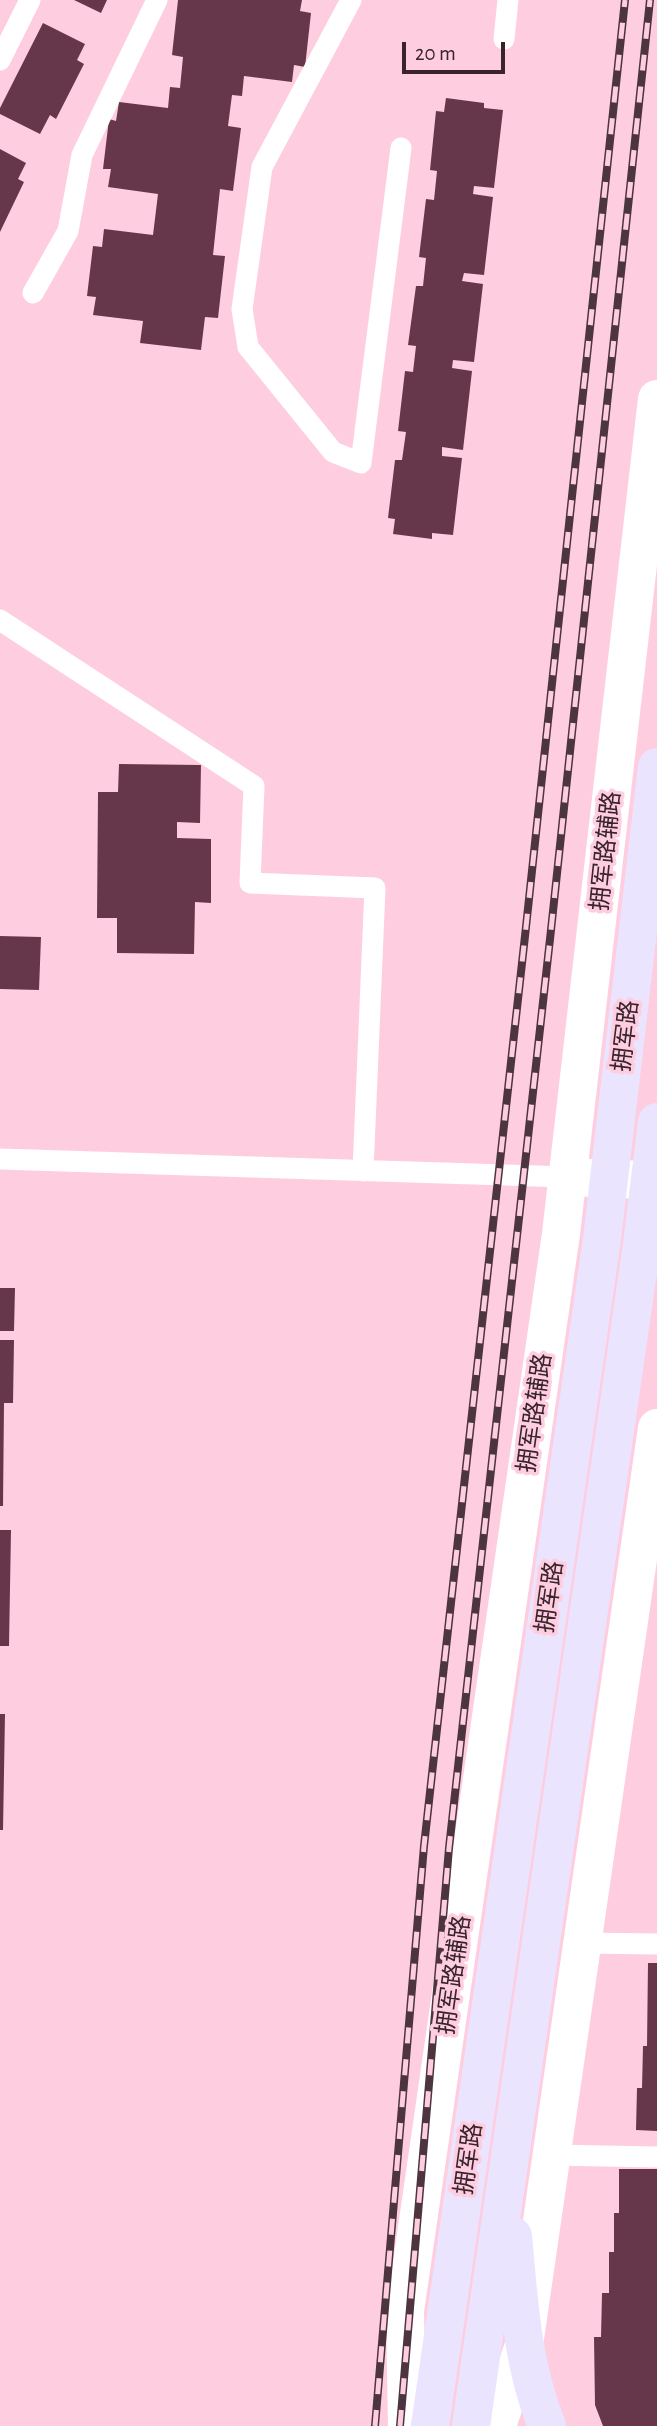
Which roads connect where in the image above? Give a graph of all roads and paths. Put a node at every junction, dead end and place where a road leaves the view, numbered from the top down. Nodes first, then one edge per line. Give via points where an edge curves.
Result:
1 (30, 0) edge
2 (157, 0) edge
3 (351, 0) edge
4 (508, 0) edge
5 (504, 39) dead end
6 (0, 60) edge
7 (401, 148) dead end
8 (33, 293) dead end
9 (657, 399) edge
10 (0, 620) edge
11 (657, 767) edge
12 (657, 1122) edge
13 (0, 1159) edge
14 (363, 1171) junction
15 (568, 1177) junction
16 (609, 1179) junction
17 (654, 1181) edge
18 (657, 1428) edge
19 (582, 1943) junction
20 (657, 1944) edge
21 (551, 2155) junction
22 (657, 2157) edge
23 (507, 2179) junction
24 (524, 2345) junction
25 (407, 2426) edge
26 (430, 2426) edge
27 (471, 2426) edge
28 (497, 2426) edge
29 (547, 2426) edge

1 - 6 lane
2 - 8 lane via 82,155 68,231
3 - 7 lane via 262,167 242,309 248,347 333,452 361,463
4 - 5 lane
9 - 15 street, 拥军路辅路
10 - 14 lane via 254,786 250,883 375,888
11 - 16 main road, 拥军路
12 - 17 main road, 拥军路
13 - 14 lane
14 - 15 lane
15 - 16 street
15 - 25 street, 拥军路辅路 via 405,2311
16 - 17 street
16 - 26 main road, 拥军路
17 - 23 main road, 拥军路
18 - 19 street
19 - 20 lane
19 - 21 street
21 - 22 lane
21 - 24 street
23 - 24 main road
23 - 27 main road, 拥军路
24 - 28 street
24 - 29 main road

